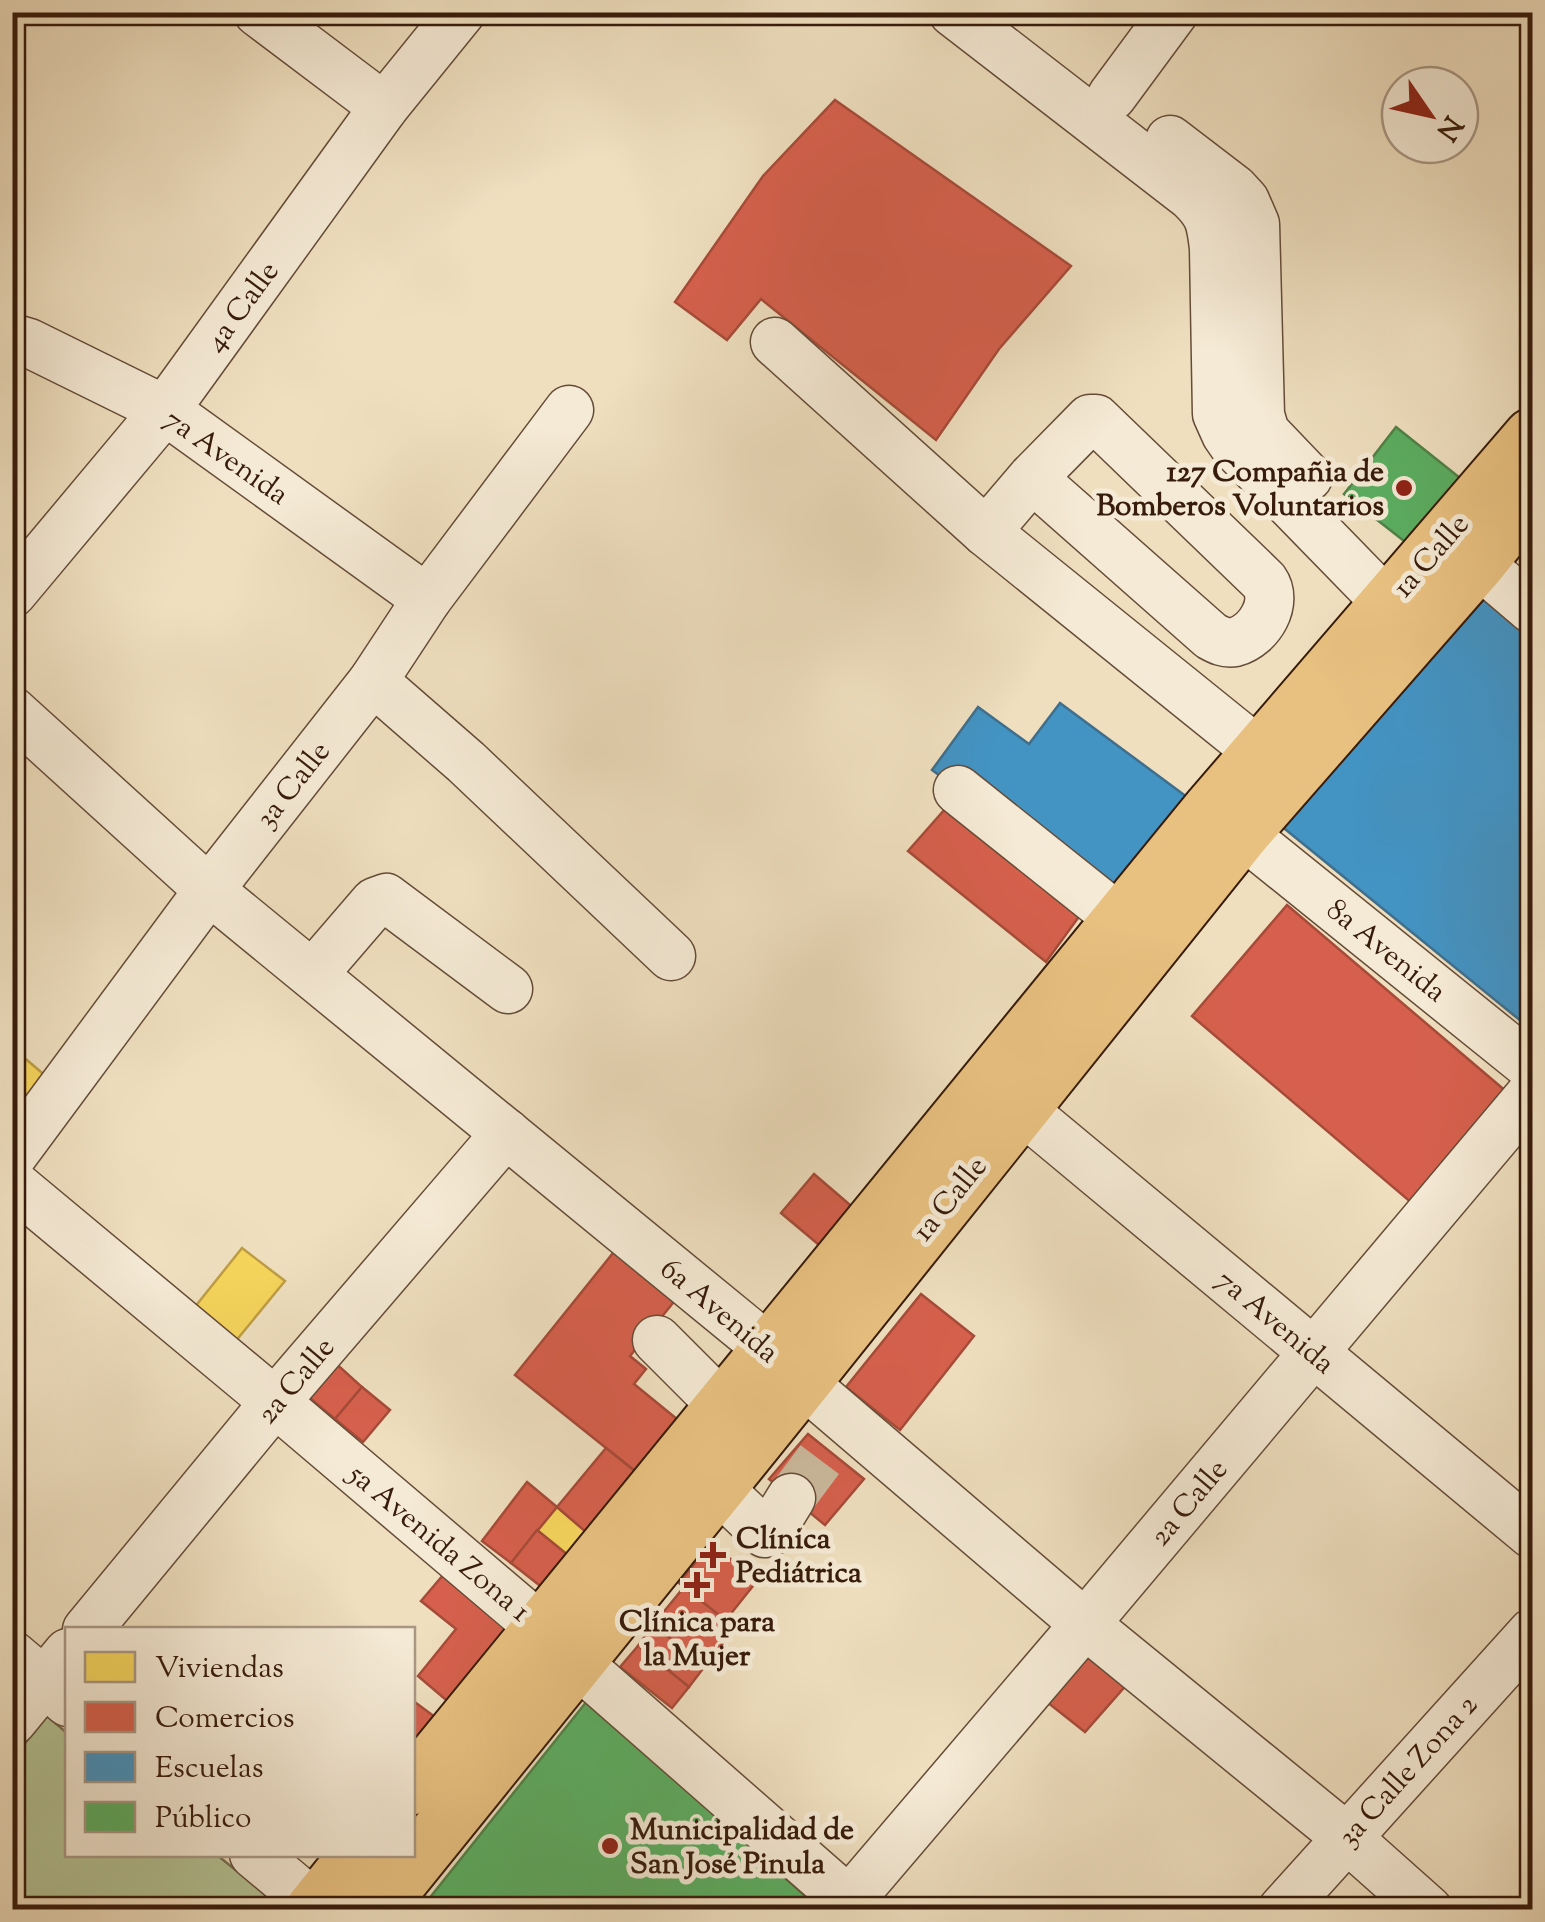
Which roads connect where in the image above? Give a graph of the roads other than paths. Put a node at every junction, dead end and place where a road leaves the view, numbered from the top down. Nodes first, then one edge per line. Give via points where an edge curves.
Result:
1 (258, 12) edge
2 (462, 12) edge
3 (953, 12) edge
4 (1003, 12) edge
5 (1174, 12) edge
6 (1112, 96) junction
7 (384, 107) junction
8 (12, 338) edge
9 (775, 342) dead end
10 (165, 410) junction
11 (569, 410) dead end
12 (1532, 436) edge
13 (1032, 478) junction
14 (1532, 495) edge
15 (986, 532) junction
16 (1478, 563) junction
17 (1398, 592) junction
18 (12, 593) edge
19 (427, 599) junction
20 (1532, 609) edge
21 (373, 681) junction
22 (12, 711) edge
23 (1260, 753) junction
24 (958, 790) dead end
25 (1227, 821) junction
26 (209, 890) junction
27 (1136, 932) junction
28 (671, 956) dead end
29 (313, 974) junction
30 (508, 989) dead end
31 (1532, 1067) edge
32 (1532, 1092) edge
33 (1020, 1108) junction
34 (506, 1133) junction
35 (12, 1156) edge
36 (12, 1183) edge
37 (657, 1340) dead end
38 (1314, 1352) junction
39 (785, 1378) junction
40 (276, 1402) junction
41 (723, 1406) junction
42 (827, 1450) dead end
43 (717, 1487) junction
44 (792, 1498) tunnel mouth
45 (1532, 1534) edge
46 (1085, 1624) junction
47 (89, 1627) edge
48 (1532, 1632) edge
49 (558, 1644) junction
50 (48, 1673) edge
51 (12, 1721) edge
52 (415, 1784) edge
53 (1346, 1837) junction
54 (415, 1853) edge
55 (257, 1857) edge
56 (356, 1857) edge
57 (412, 1857) edge
58 (849, 1907) edge
59 (315, 1908) edge
60 (376, 1910) edge
61 (1282, 1910) edge
62 (1428, 1910) edge

1 - 7 street
2 - 7 street, 4a Calle
3 - 17 street via 1204,208 1214,248 1217,414 1226,434
4 - 6 street
5 - 6 street
6 - 17 street via 1245,201 1255,224 1265,432
7 - 10 street, 4a Calle
8 - 10 street, 7a Avenida
9 - 15 street
10 - 18 street, 4a Calle
10 - 19 street, 7a Avenida
11 - 19 street, 3a Calle
12 - 17 main road, 1a Calle
13 - 13 street via 1096,419 1264,580 1270,604 1260,624 1236,642 1211,636
13 - 15 street
14 - 16 main road, 1a Calle
15 - 23 street
16 - 20 street
16 - 25 main road, 1a Calle
17 - 23 main road, 1a Calle
19 - 21 street, 3a Calle
21 - 26 street, 3a Calle
21 - 28 street
22 - 26 street, 6a Avenida
23 - 25 main road, 1a Calle
24 - 27 street
25 - 27 main road, 1a Calle
25 - 31 street, 8a Avenida
26 - 29 street, 6a Avenida
26 - 35 street, 3a Calle
27 - 33 main road, 1a Calle
27 - 39 main road, 1a Calle
29 - 30 street via 375,902 386,898
29 - 34 street, 6a Avenida
32 - 38 street, 2a Calle
33 - 38 street, 7a Avenida
33 - 39 main road, 1a Calle
34 - 39 street, 6a Avenida
34 - 40 street, 2a Calle
36 - 40 street, 5a Avenida Zona 1
37 - 41 street
38 - 45 street, 7a Avenida
38 - 46 street, 2a Calle
39 - 41 main road, 1a Calle
39 - 42 street
39 - 43 main road, 1a Calle
39 - 46 street, 6a Avenida
40 - 47 street, 2a Calle
40 - 49 street, 5a Avenida Zona 1
41 - 49 main road, 1a Calle
43 - 44 street via 765,1533
43 - 49 main road, 1a Calle
46 - 53 street, 6a Avenida
46 - 58 street, 2a Calle
48 - 53 street, 3a Calle Zona 2
49 - 52 main road, 1a Calle
49 - 54 main road, 1a Calle
49 - 58 street, 5a Avenida Zona 1
50 - 51 street
53 - 61 street, 3a Calle Zona 2
53 - 62 street, 6a Avenida
55 - 59 street
56 - 59 main road
57 - 60 main road, 1a Calle

